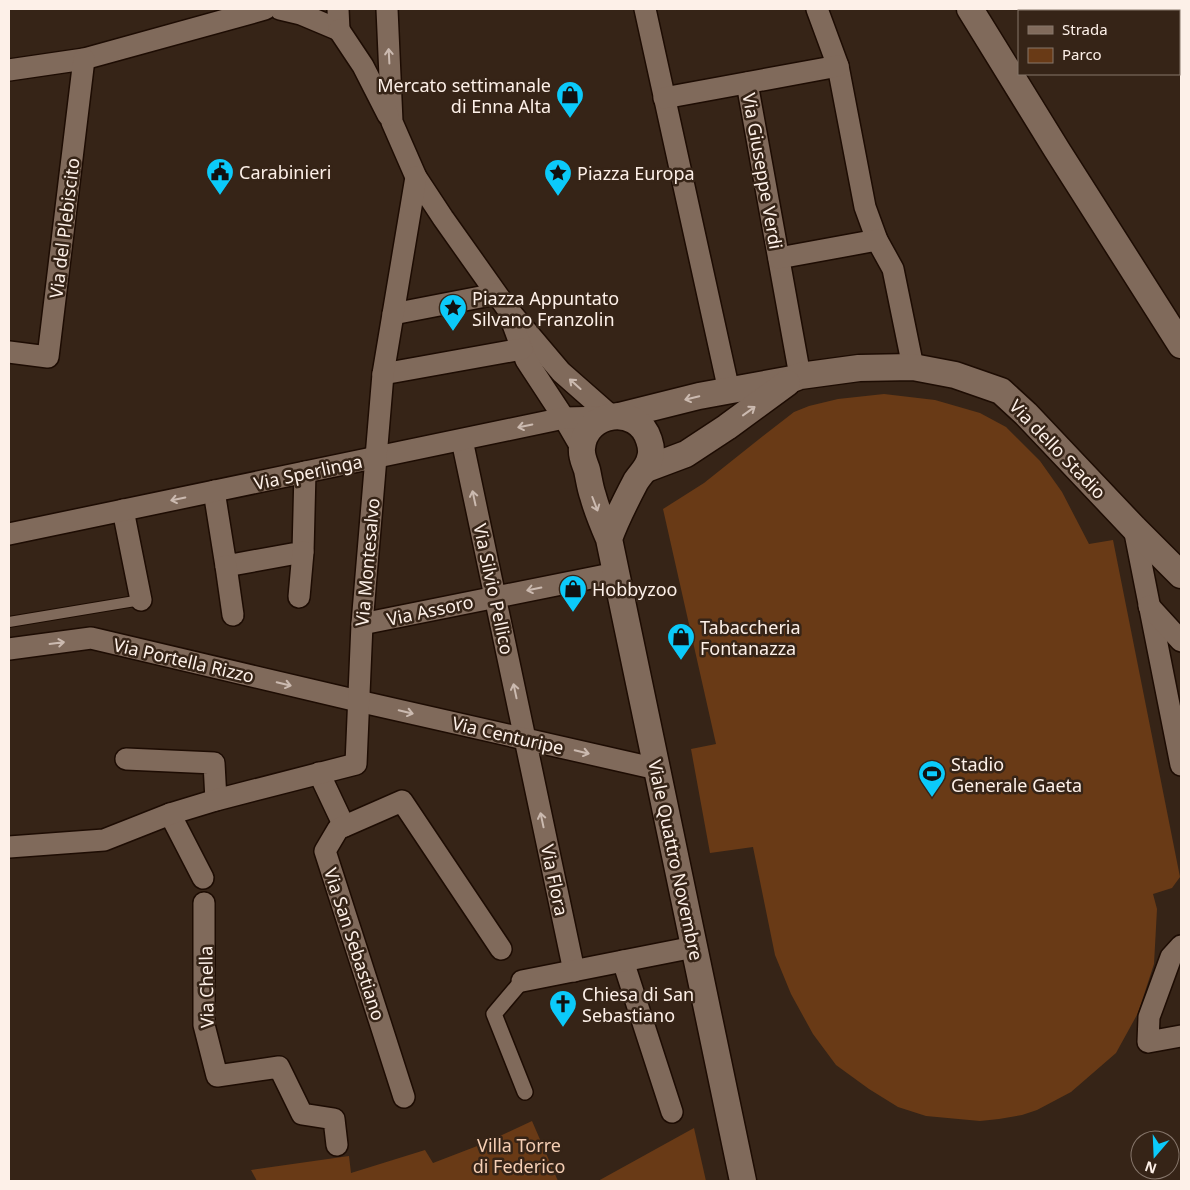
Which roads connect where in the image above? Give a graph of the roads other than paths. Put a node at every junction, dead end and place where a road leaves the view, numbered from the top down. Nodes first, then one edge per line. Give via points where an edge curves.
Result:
1 (265, 9) edge
2 (280, 9) edge
3 (387, 9) edge
4 (645, 9) edge
5 (817, 9) edge
6 (970, 9) edge
7 (338, 19) edge
8 (84, 59) junction
9 (838, 66) junction
10 (9, 70) edge
11 (748, 83) junction
12 (664, 98) junction
13 (392, 122) junction
14 (416, 177) junction
15 (877, 240) junction
16 (779, 258) junction
17 (501, 300) junction
18 (393, 314) junction
19 (1181, 345) edge
20 (522, 349) junction
21 (9, 352) edge
22 (914, 367) junction
23 (383, 374) junction
24 (796, 378) junction
25 (729, 391) junction
26 (613, 416) junction
27 (564, 418) junction
28 (462, 440) junction
29 (376, 458) junction
30 (584, 458) junction
31 (305, 472) junction
32 (642, 474) junction
33 (214, 491) junction
34 (123, 510) junction
35 (1134, 528) junction
36 (9, 534) edge
37 (609, 539) junction
38 (303, 552) junction
39 (226, 566) junction
40 (616, 573) junction
41 (1181, 575) edge
42 (299, 597) dead end
43 (495, 597) junction
44 (141, 600) joint
45 (1149, 606) junction
46 (233, 615) dead end
47 (9, 622) edge
48 (362, 624) junction
49 (1181, 641) edge
50 (9, 649) edge
51 (358, 701) junction
52 (525, 739) junction
53 (126, 759) dead end
54 (1181, 765) edge
55 (657, 769) junction
56 (319, 774) junction
57 (216, 800) junction
58 (170, 814) junction
59 (344, 826) junction
60 (9, 847) edge
61 (203, 878) dead end
62 (204, 903) dead end
63 (1181, 946) edge
64 (694, 947) junction
65 (501, 949) dead end
66 (623, 961) junction
67 (574, 971) junction
68 (522, 982) joint
69 (1181, 1036) edge
70 (525, 1092) dead end
71 (404, 1097) dead end
72 (672, 1112) dead end
73 (337, 1145) dead end
74 (743, 1181) edge

1 - 8 street
2 - 7 street
13 -> 3 street
4 - 12 street
5 - 9 street
6 - 19 street
7 - 13 street
8 - 10 street
8 - 21 street, Via del Plebiscito via 48,356
9 - 11 street
9 - 15 street via 865,206
11 - 12 street
11 - 16 street, Via Giuseppe Verdi
12 - 25 street
13 - 14 street
14 - 17 street
14 - 18 street, Via Montesalvo
15 - 16 street, Via Giuseppe Verdi
15 - 22 street via 893,269
16 - 24 street, Via Giuseppe Verdi
17 - 18 street
17 - 20 street
26 -> 17 street via 561,372
18 - 23 street, Via Montesalvo
20 - 23 street
20 - 27 street
22 - 24 street, Via dello Stadio via 860,368
22 - 35 street, Via dello Stadio via 955,375 1001,391
23 - 29 street, Via Montesalvo
24 - 25 street, Via dello Stadio
32 -> 24 street via 686,454
25 -> 26 street, Via dello Stadio
26 - 27 street, Via Sperlinga
26 - 30 street via 589,428 584,438
26 - 32 street via 631,419 648,435 650,458
27 -> 28 street, Via Sperlinga
27 - 30 street
28 - 29 street, Via Sperlinga
43 -> 28 street, Via Silvio Pellico
29 - 31 street, Via Sperlinga
29 - 48 street, Via Montesalvo
30 - 32 street via 594,477 604,482 627,483
30 -> 37 street, Viale Quattro Novembre via 592,495
31 - 33 street, Via Sperlinga
31 - 38 street
32 - 37 street via 616,519
33 -> 34 street, Via Sperlinga
33 - 39 street
34 - 36 street, Via Sperlinga
34 - 44 street
35 - 41 street, Via dello Stadio
35 - 45 street
37 - 40 street, Viale Quattro Novembre
38 - 39 street
38 - 42 street
39 - 46 street
40 -> 43 street, Via Assoro
40 - 55 street, Viale Quattro Novembre
43 - 48 street, Via Assoro
52 -> 43 street, Via Silvio Pellico
44 - 47 lane
45 - 49 street
45 - 54 street
48 - 51 street, Via Montesalvo
50 -> 51 street, Via Portella Rizzo via 91,638
51 -> 52 street, Via Centuripe
51 - 56 street, Via Montesalvo via 356,764
52 -> 55 street, Via Centuripe
67 -> 52 street, Via Flora
53 - 57 street via 214,763
55 - 64 street, Viale Quattro Novembre
56 - 57 street, Via Montesalvo
56 - 59 street
57 - 58 street, Via Montesalvo
58 - 60 street, Via Montesalvo via 104,840
58 - 61 street
59 - 65 street, Via San Sebastiano via 402,801
59 - 71 street, Via San Sebastiano via 338,829 325,851
62 - 73 street, Via Chella via 204,1025 217,1076 279,1067 302,1114 334,1119
63 - 69 street via 1171,957 1149,1017 1148,1042
64 - 66 street
64 - 74 street, Viale Quattro Novembre
66 - 67 street
66 - 72 street
67 - 68 street
68 - 70 street via 494,1014

